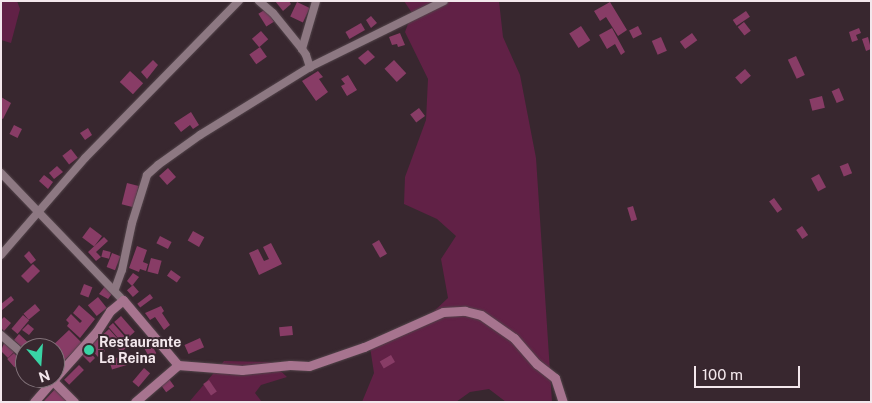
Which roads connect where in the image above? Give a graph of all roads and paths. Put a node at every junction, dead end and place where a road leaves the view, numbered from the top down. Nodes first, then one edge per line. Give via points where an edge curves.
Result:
1 (239, 1) edge
2 (258, 1) edge
3 (316, 1) edge
4 (444, 1) edge
5 (302, 49) junction
6 (310, 67) junction
7 (1, 173) edge
8 (39, 213) junction
9 (1, 255) edge
10 (114, 289) junction
11 (124, 300) junction
12 (1, 335) edge
13 (15, 347) edge
14 (178, 365) junction
15 (65, 366) edge
16 (46, 388) edge
17 (61, 388) edge
18 (34, 402) edge
19 (74, 402) edge
20 (135, 402) edge
21 (563, 402) edge

1 - 8 street via 85,158
2 - 5 street via 273,13
3 - 5 street
4 - 6 street
5 - 6 street
6 - 10 street via 200,135 147,175
7 - 8 street
8 - 9 street
8 - 10 street
10 - 11 street
11 - 14 main road
11 - 15 main road via 110,311 97,331
12 - 13 street
14 - 20 main road
14 - 21 main road via 242,370 309,366 364,347 443,312 465,311 481,315 514,338 537,364 555,378
16 - 18 main road
17 - 19 main road

